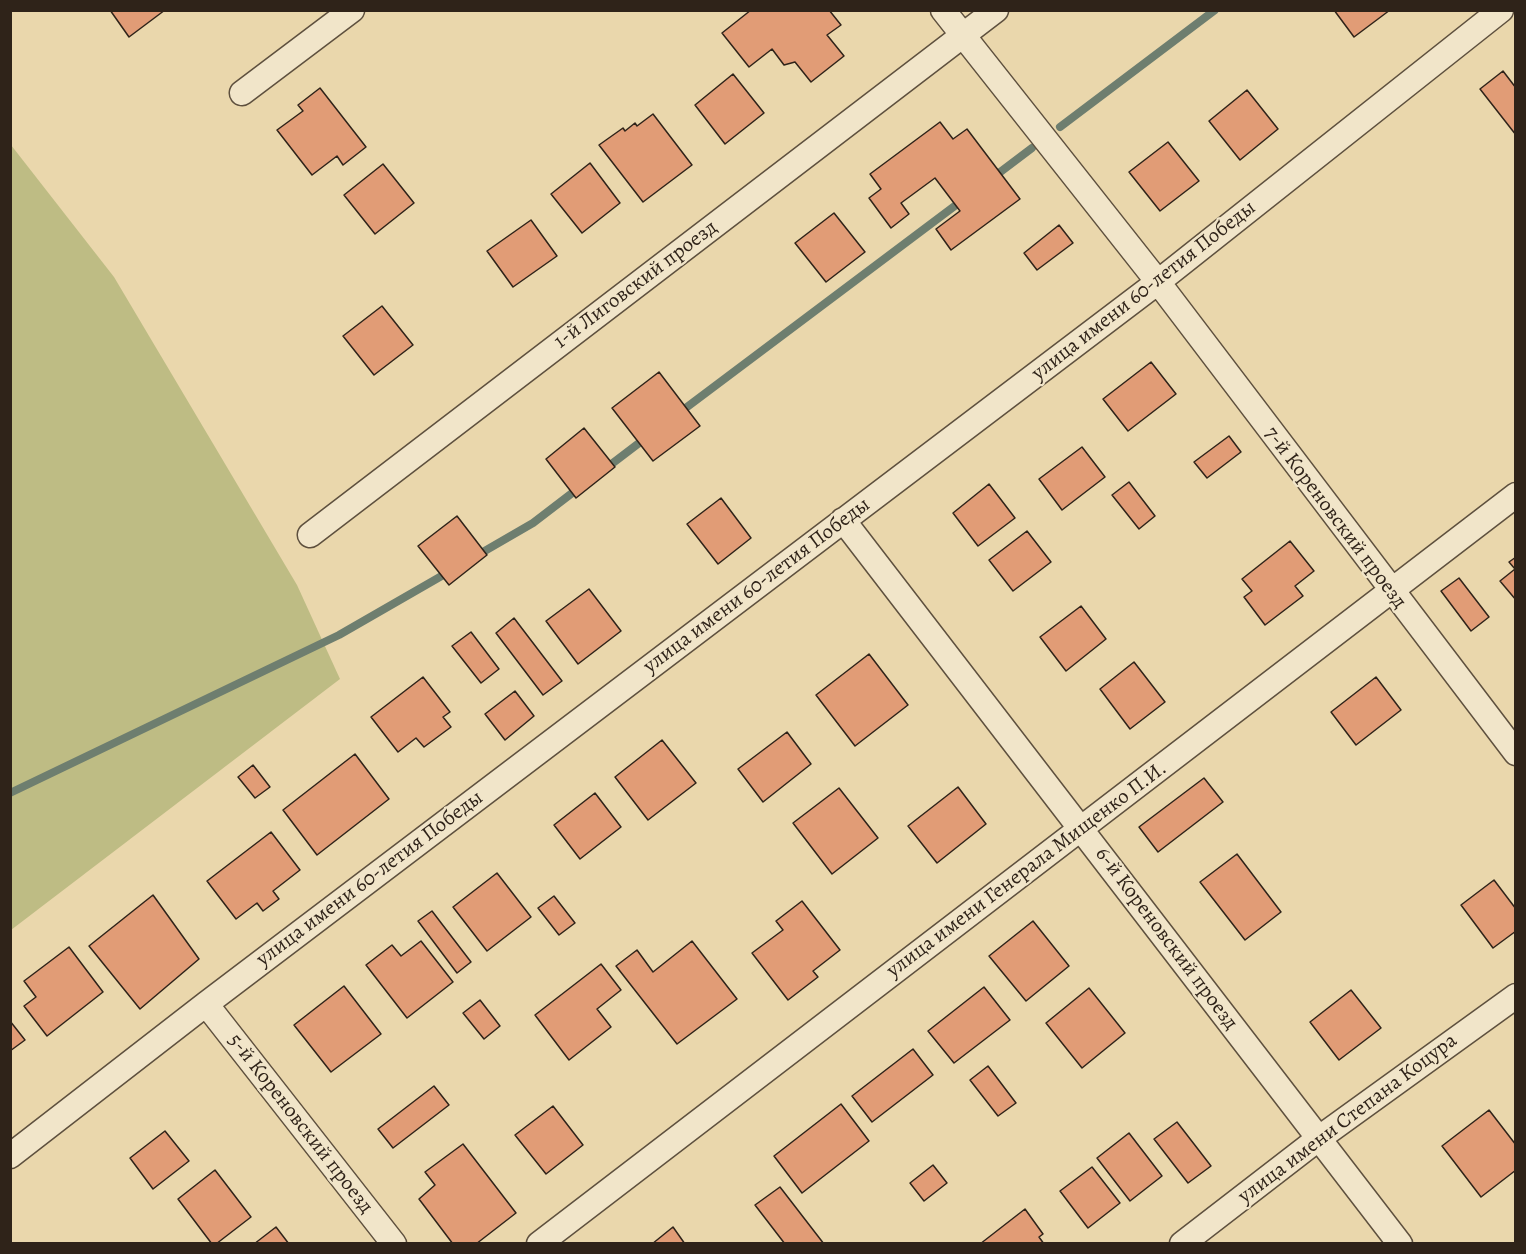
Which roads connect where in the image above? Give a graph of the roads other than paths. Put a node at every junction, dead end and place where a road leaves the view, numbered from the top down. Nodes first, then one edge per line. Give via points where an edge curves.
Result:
1 (352, 10) edge
2 (943, 10) edge
3 (996, 10) edge
4 (1501, 10) edge
5 (962, 36) junction
6 (242, 93) dead end
7 (1158, 282) junction
8 (1515, 495) edge
9 (843, 520) junction
10 (310, 535) dead end
11 (1389, 591) junction
12 (1515, 753) edge
13 (1082, 828) junction
14 (1515, 996) edge
15 (206, 1004) junction
16 (1318, 1139) junction
17 (10, 1156) edge
18 (394, 1244) edge
19 (539, 1244) edge
20 (1182, 1244) edge
21 (1400, 1244) edge

1 - 6 street
2 - 5 street
3 - 5 street, 1-й Лиговский проезд
4 - 7 street, улица имени 60-летия Победы
5 - 7 street
5 - 10 street, 1-й Лиговский проезд
7 - 9 street, улица имени 60-летия Победы
7 - 11 street, 7-й Кореновский проезд
8 - 11 street, улица имени Генерала Мищенко П.И.
9 - 13 street, 6-й Кореновский проезд
9 - 15 street, улица имени 60-летия Победы
11 - 12 street, 7-й Кореновский проезд
11 - 13 street, улица имени Генерала Мищенко П.И.
13 - 16 street, 6-й Кореновский проезд
13 - 19 street, улица имени Генерала Мищенко П.И.
14 - 16 street, улица имени Степана Коцура
15 - 17 street, улица имени 60-летия Победы
15 - 18 street, 5-й Кореновский проезд
16 - 20 street, улица имени Степана Коцура
16 - 21 street, 6-й Кореновский проезд

